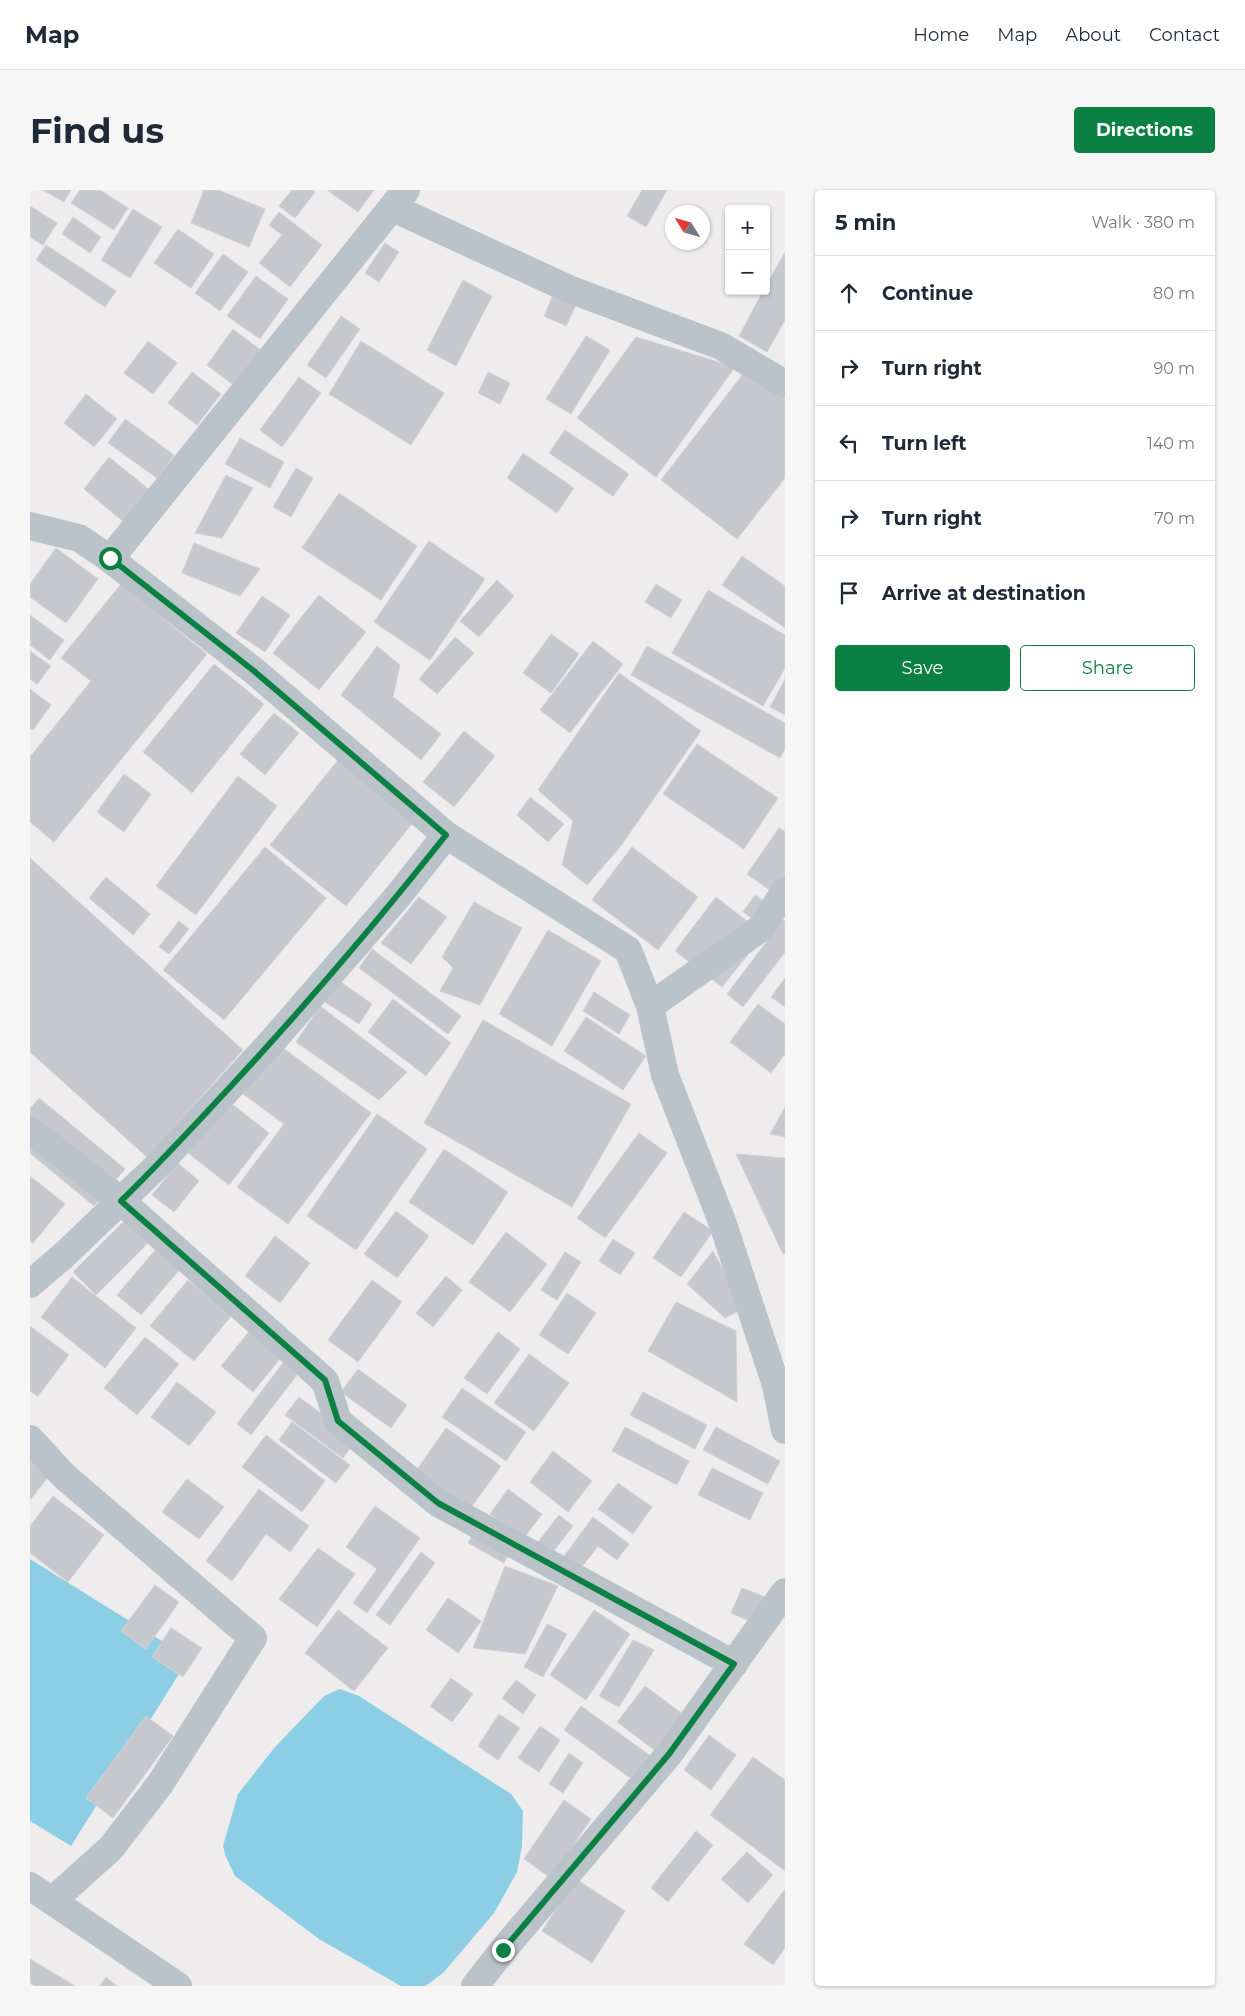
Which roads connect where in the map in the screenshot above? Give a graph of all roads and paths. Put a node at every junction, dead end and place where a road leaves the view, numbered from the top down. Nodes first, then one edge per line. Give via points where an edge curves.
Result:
1 (399, 199) edge
2 (785, 384) edge
3 (30, 526) edge
4 (110, 558) junction
5 (446, 835) junction
6 (785, 892) edge
7 (650, 1006) junction
8 (30, 1130) edge
9 (121, 1201) junction
10 (30, 1284) edge
11 (785, 1430) edge
12 (30, 1439) edge
13 (785, 1592) edge
14 (734, 1664) junction
15 (41, 1894) edge
16 (178, 1986) edge
17 (474, 1986) edge

1 - 2 street via 569,289 721,346
1 - 4 street
3 - 4 street via 79,538
4 - 5 street via 254,671
5 - 7 street via 628,950
5 - 9 street via 398,896 268,1046 156,1168
6 - 7 street via 761,928
7 - 11 street via 665,1075 726,1234 776,1386
8 - 9 street
9 - 10 street
9 - 14 street via 325,1380 338,1421 438,1503
12 - 15 street via 64,1476 253,1638 160,1784 111,1848
13 - 14 street
14 - 17 street via 669,1754
15 - 16 street

